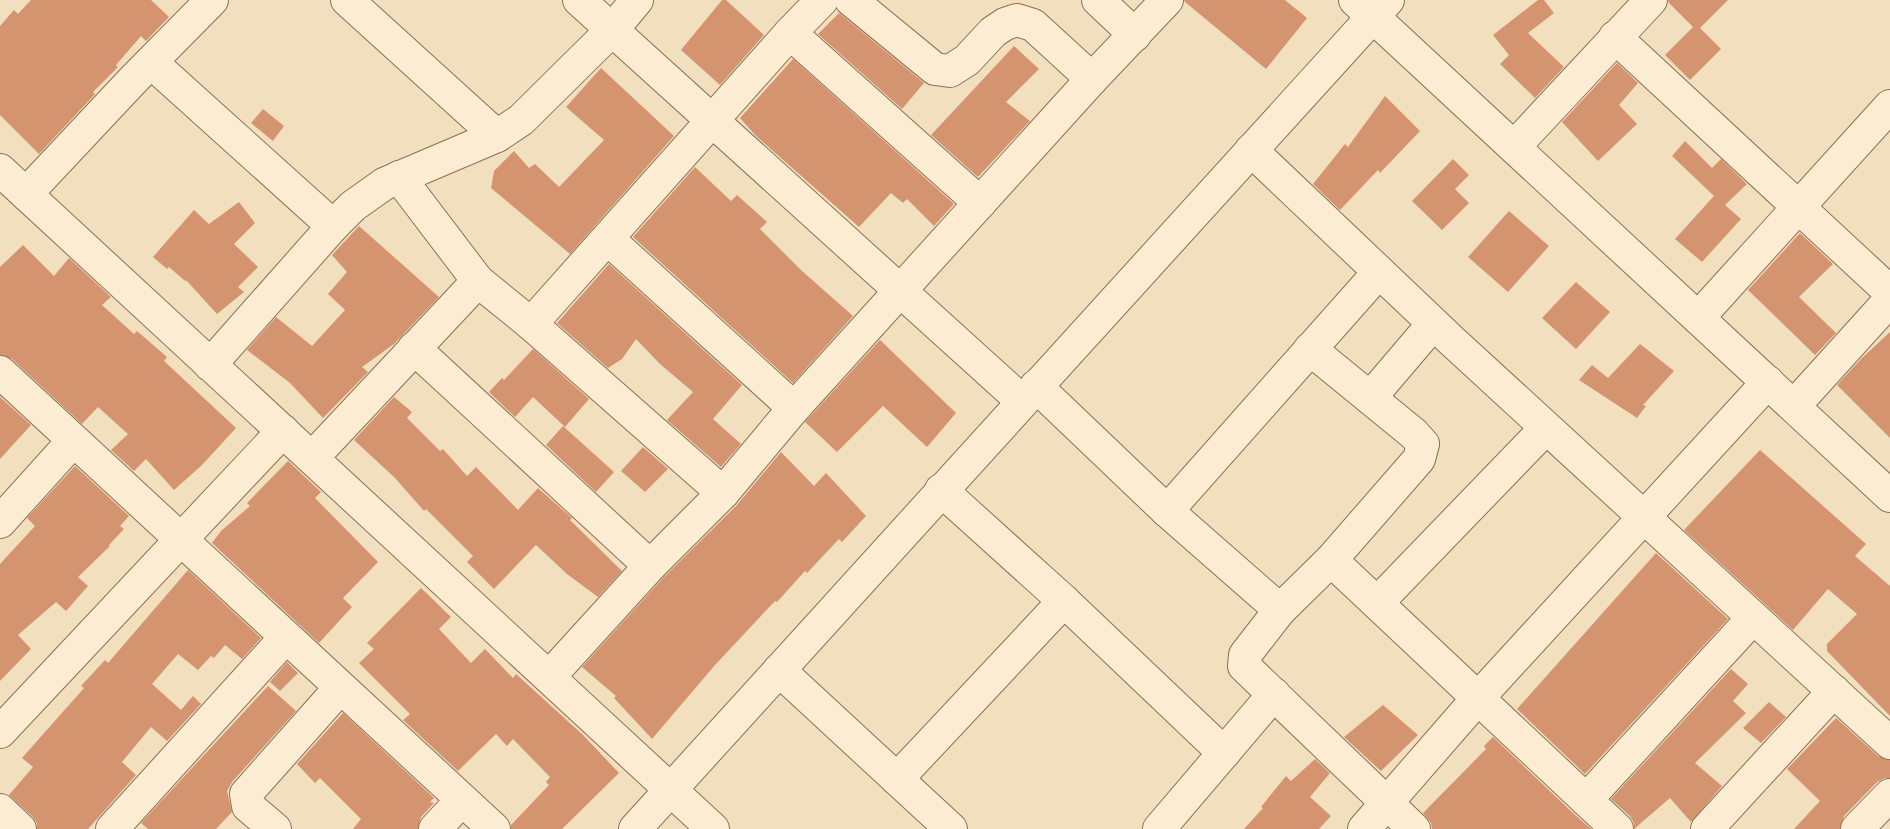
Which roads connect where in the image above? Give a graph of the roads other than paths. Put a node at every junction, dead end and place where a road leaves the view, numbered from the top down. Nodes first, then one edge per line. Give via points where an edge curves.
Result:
1 (212, 0) edge
2 (347, 0) edge
3 (579, 0) edge
4 (637, 0) edge
5 (822, 0) edge
6 (851, 0) edge
7 (1098, 0) edge
8 (1167, 0) edge
9 (1651, 0) edge
10 (1372, 5) edge
11 (612, 30) junction
12 (790, 33) junction
13 (1135, 35) junction
14 (1615, 37) junction
15 (151, 62) junction
16 (1092, 79) junction
17 (1890, 106) edge
18 (713, 122) junction
19 (496, 136) junction
20 (1514, 147) junction
21 (1251, 150) junction
22 (0, 170) edge
23 (399, 177) junction
24 (26, 194) junction
25 (980, 203) junction
26 (1798, 208) junction
27 (333, 226) junction
28 (608, 239) junction
29 (1379, 272) junction
30 (478, 280) junction
31 (900, 292) junction
32 (1890, 292) edge
33 (1890, 300) edge
34 (1698, 318) junction
35 (531, 324) junction
36 (1433, 324) junction
37 (414, 348) junction
38 (1310, 349) junction
39 (210, 364) junction
40 (0, 372) edge
41 (1768, 382) junction
42 (1029, 393) junction
43 (1370, 398) junction
44 (1794, 406) junction
45 (794, 408) junction
46 (1546, 428) junction
47 (283, 431) junction
48 (74, 441) junction
49 (312, 458) junction
50 (941, 490) junction
51 (723, 493) junction
52 (1890, 496) edge
53 (1167, 511) junction
54 (1644, 518) junction
55 (0, 522) edge
56 (179, 540) junction
57 (1331, 560) junction
58 (650, 567) junction
59 (1064, 601) junction
60 (1378, 602) junction
61 (1280, 610) junction
62 (1753, 618) junction
63 (286, 637) junction
64 (779, 670) junction
65 (549, 677) junction
66 (340, 688) junction
67 (1834, 691) junction
68 (1274, 694) junction
69 (1478, 698) junction
70 (0, 732) edge
71 (1890, 743) edge
72 (1224, 753) junction
73 (897, 779) junction
74 (670, 790) junction
75 (1890, 795) edge
76 (462, 800) junction
77 (1586, 800) junction
78 (1388, 804) junction
79 (0, 810) edge
80 (20, 829) edge
81 (112, 829) edge
82 (275, 829) edge
83 (435, 829) edge
84 (494, 829) edge
85 (635, 829) edge
86 (713, 829) edge
87 (951, 829) edge
88 (1159, 829) edge
89 (1364, 829) edge
90 (1414, 829) edge
91 (1617, 829) edge
92 (1707, 829) edge
93 (1857, 829) edge

1 - 15 street
2 - 19 street
3 - 11 street
4 - 11 street
5 - 12 street
6 - 16 street via 935,69 950,71 967,60 993,32 1017,20 1033,25
7 - 13 street
8 - 13 street
9 - 14 street
10 - 20 street
10 - 21 street
11 - 18 street
11 - 19 street via 520,120
12 - 18 street
12 - 25 street
13 - 16 street
14 - 20 street
14 - 26 street
15 - 24 street
15 - 27 street
16 - 25 street
17 - 26 street
18 - 28 street
18 - 31 street
19 - 23 street
20 - 34 street
21 - 29 street
21 - 42 street
22 - 24 street
23 - 27 street via 353,206
23 - 30 street
24 - 39 street
25 - 31 street
26 - 32 street
26 - 34 street
27 - 39 street
28 - 35 street
28 - 45 street
29 - 36 street
29 - 38 street
30 - 35 street
30 - 37 street
31 - 42 street
31 - 45 street
33 - 44 street
34 - 41 street
35 - 51 street
36 - 43 street
36 - 46 street
37 - 49 street
37 - 58 street
38 - 43 street
38 - 53 street
39 - 47 street
40 - 48 street
41 - 44 street
41 - 54 street
42 - 50 street
42 - 53 street
43 - 57 street via 1423,444 1419,459
44 - 52 street
45 - 51 street
46 - 54 street
46 - 60 street
47 - 49 street
47 - 56 street
48 - 55 street
48 - 56 street
49 - 65 street
50 - 59 street
50 - 64 street
51 - 58 street
53 - 61 street
54 - 62 street
54 - 69 street
56 - 63 street
56 - 70 street
57 - 60 street
57 - 61 street
58 - 65 street
59 - 72 street
59 - 73 street
60 - 69 street
61 - 68 street via 1245,655 1244,666
62 - 67 street
62 - 77 street
63 - 66 street
63 - 81 street
64 - 73 street
64 - 74 street
65 - 74 street
66 - 76 street
66 - 82 street via 246,794 248,806
67 - 71 street
67 - 92 street
68 - 72 street
68 - 78 street
69 - 77 street
69 - 78 street
72 - 88 street
73 - 87 street
74 - 85 street
74 - 86 street
75 - 93 street
76 - 83 street
76 - 84 street
77 - 91 street
78 - 89 street
78 - 90 street
79 - 80 street

